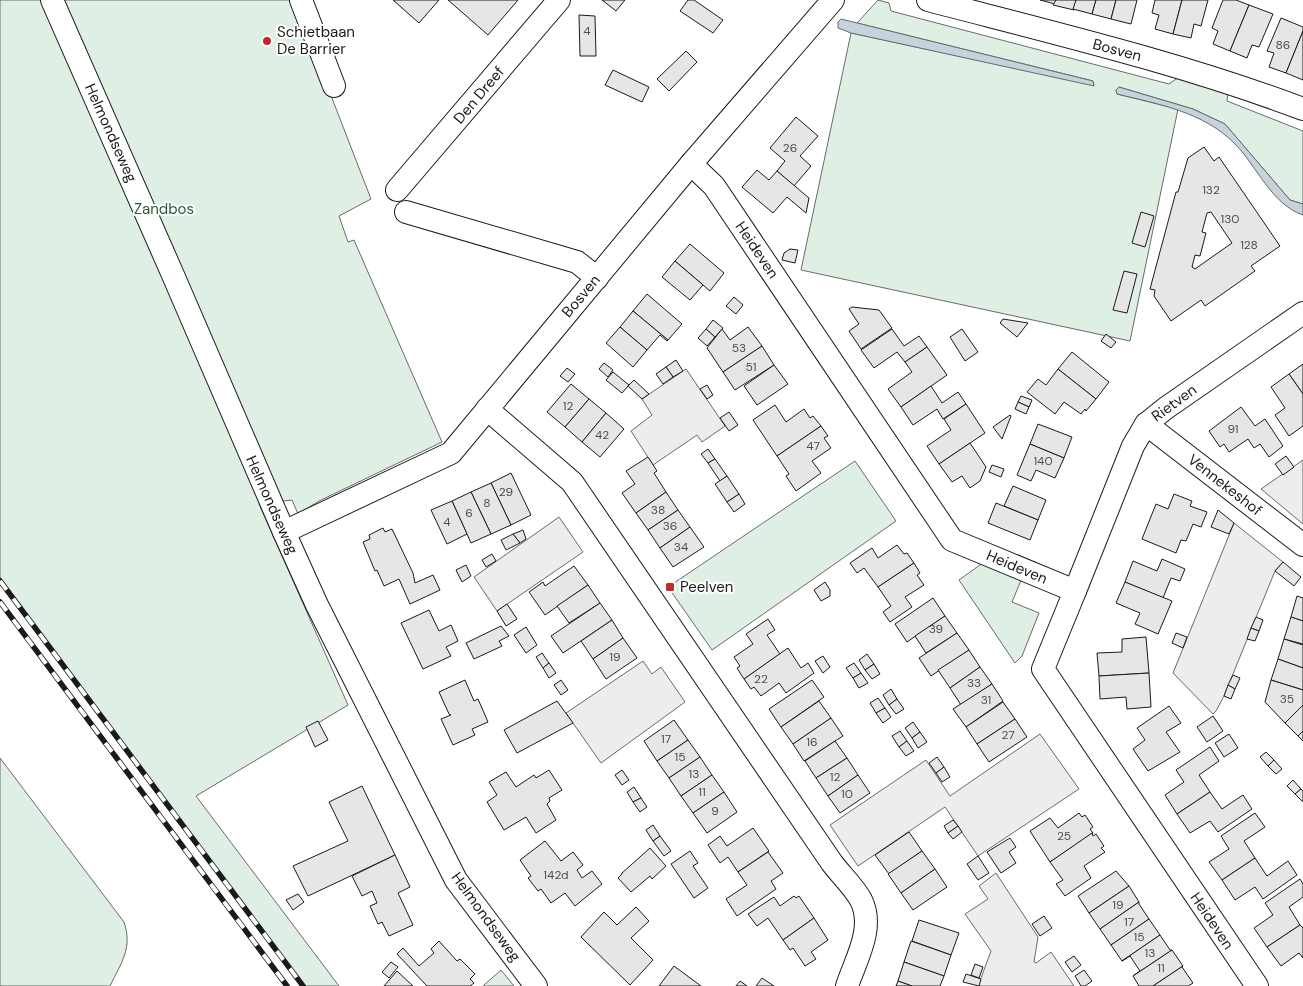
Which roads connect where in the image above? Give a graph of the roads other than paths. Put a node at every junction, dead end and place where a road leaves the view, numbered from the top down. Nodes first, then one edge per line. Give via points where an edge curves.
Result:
1 (52, 0) edge
2 (301, 0) edge
3 (559, 0) edge
4 (833, 0) edge
5 (928, 0) edge
6 (334, 86) dead end
7 (1303, 109) edge
8 (691, 164) junction
9 (397, 190) dead end
10 (406, 212) dead end
11 (597, 278) junction
12 (1303, 313) edge
13 (486, 409) junction
14 (1146, 424) junction
15 (284, 532) junction
16 (1303, 545) edge
17 (1075, 592) junction
18 (536, 986) edge
19 (847, 986) edge
20 (1257, 986) edge

1 - 15 street, Helmondseweg
2 - 6 street
3 - 9 street, Den Dreef
4 - 8 street, Bosven
5 - 7 street, Bosven via 1154,60
8 - 11 street, Bosven
8 - 17 street, Heideven via 714,186 952,540
10 - 11 street via 577,262
11 - 13 street, Bosven
12 - 14 street, Rietven
13 - 15 street, Bosven via 451,453
13 - 19 street via 572,482 832,863 860,899 867,930
14 - 16 street, Vennekeshof
14 - 17 street, Rietven via 1133,446
15 - 18 street, Helmondseweg via 317,605 456,880
17 - 20 street, Heideven via 1043,669

